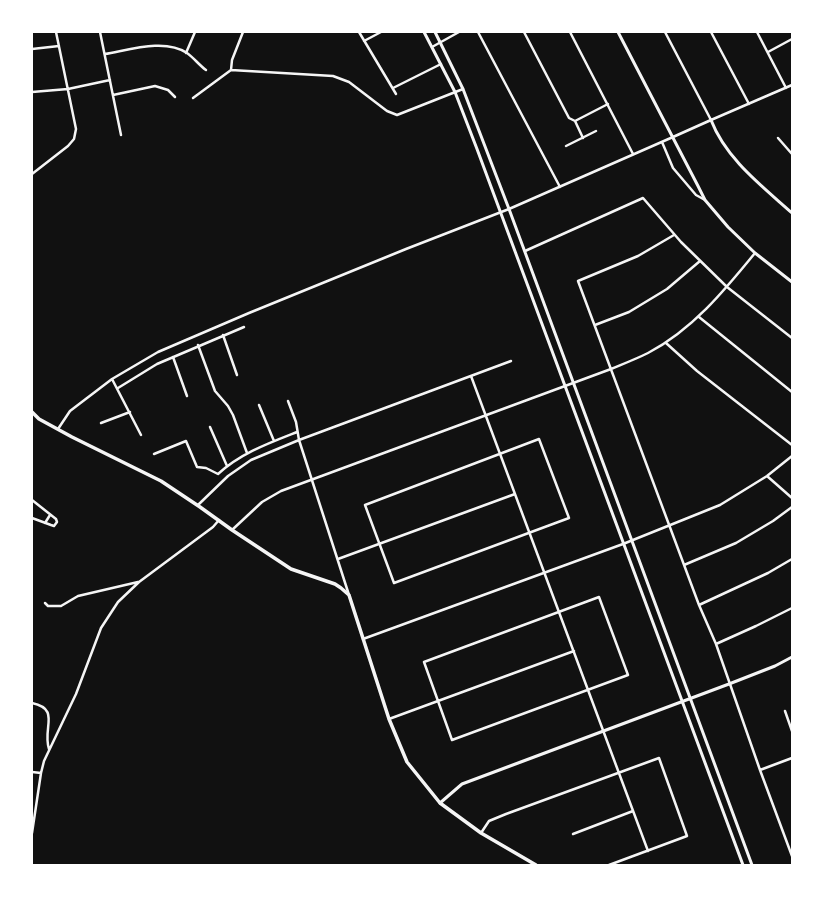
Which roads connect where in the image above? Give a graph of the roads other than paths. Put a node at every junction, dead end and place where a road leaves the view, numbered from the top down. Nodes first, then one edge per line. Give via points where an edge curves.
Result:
1 (56, 32) edge
2 (100, 32) edge
3 (195, 32) edge
4 (243, 32) edge
5 (359, 32) edge
6 (381, 32) edge
7 (424, 32) edge
8 (435, 32) edge
9 (459, 32) edge
10 (478, 32) edge
11 (524, 32) edge
12 (570, 32) edge
13 (618, 32) edge
14 (665, 32) edge
15 (711, 32) edge
16 (757, 32) edge
17 (792, 39) edge
18 (364, 41) junction
19 (440, 42) junction
20 (59, 46) junction
21 (432, 47) junction
22 (32, 49) edge
23 (768, 52) junction
24 (186, 53) junction
25 (105, 54) junction
26 (441, 64) junction
27 (206, 70) dead end
28 (231, 70) junction
29 (110, 80) junction
30 (792, 85) edge
31 (393, 88) junction
32 (786, 88) junction
33 (68, 89) junction
34 (463, 89) junction
35 (32, 92) edge
36 (455, 92) junction
37 (396, 94) dead end
38 (113, 95) junction
39 (175, 97) dead end
40 (193, 98) dead end
41 (608, 104) junction
42 (749, 104) junction
43 (711, 120) junction
44 (575, 121) junction
45 (596, 131) dead end
46 (121, 136) dead end
47 (673, 137) junction
48 (583, 138) junction
49 (778, 138) dead end
50 (662, 142) junction
51 (566, 146) dead end
52 (633, 154) junction
53 (792, 154) edge
54 (32, 174) edge
55 (560, 187) junction
56 (704, 200) junction
57 (509, 209) junction
58 (500, 212) junction
59 (792, 213) edge
60 (674, 235) junction
61 (525, 251) junction
62 (755, 254) junction
63 (700, 261) junction
64 (792, 282) edge
65 (727, 287) junction
66 (699, 317) junction
67 (595, 325) junction
68 (244, 327) dead end
69 (223, 335) junction
70 (792, 338) edge
71 (666, 343) junction
72 (198, 346) junction
73 (173, 357) junction
74 (510, 361) dead end
75 (611, 369) junction
76 (237, 376) dead end
77 (471, 376) junction
78 (112, 379) junction
79 (573, 382) junction
80 (564, 386) junction
81 (118, 388) junction
82 (792, 392) edge
83 (187, 396) dead end
84 (288, 401) dead end
85 (259, 405) dead end
86 (32, 412) edge
87 (130, 412) junction
88 (486, 415) junction
89 (101, 423) dead end
90 (210, 427) dead end
91 (58, 429) junction
92 (297, 432) junction
93 (141, 435) dead end
94 (299, 440) junction
95 (274, 441) junction
96 (792, 445) edge
97 (248, 453) junction
98 (154, 454) dead end
99 (500, 454) junction
100 (792, 456) edge
101 (227, 466) junction
102 (767, 476) junction
103 (312, 480) junction
104 (515, 494) junction
105 (792, 498) edge
106 (32, 500) edge
107 (198, 505) junction
108 (792, 507) edge
109 (50, 515) junction
110 (32, 518) edge
111 (219, 520) junction
112 (45, 523) junction
113 (669, 526) junction
114 (232, 530) junction
115 (530, 533) junction
116 (632, 540) junction
117 (380, 544) junction
118 (623, 544) junction
119 (792, 558) edge
120 (338, 559) junction
121 (684, 565) junction
122 (544, 572) junction
123 (139, 582) junction
124 (349, 595) junction
125 (45, 603) dead end
126 (699, 605) junction
127 (792, 608) edge
128 (559, 612) junction
129 (363, 639) junction
130 (716, 644) junction
131 (574, 651) junction
132 (792, 657) edge
133 (729, 684) junction
134 (588, 690) junction
135 (690, 698) junction
136 (438, 701) junction
137 (681, 702) junction
138 (32, 703) edge
139 (785, 711) dead end
140 (390, 719) junction
141 (603, 731) junction
142 (792, 731) edge
143 (49, 750) junction
144 (792, 758) edge
145 (760, 770) junction
146 (32, 772) edge
147 (618, 772) junction
148 (41, 774) junction
149 (440, 803) junction
150 (633, 811) junction
151 (32, 833) edge
152 (481, 833) junction
153 (573, 834) dead end
154 (648, 851) junction
155 (792, 856) edge
156 (536, 865) edge
157 (609, 865) edge
158 (743, 865) edge
159 (752, 865) edge

1 - 20 street
2 - 25 street
3 - 24 street
4 - 28 street via 232,60
5 - 18 street
6 - 18 street
7 - 21 street
8 - 19 street
9 - 19 street
10 - 55 street
11 - 44 street via 569,118
12 - 41 street
13 - 47 street
14 - 43 street
15 - 42 street
16 - 23 street
17 - 23 street
18 - 31 street
19 - 21 street
19 - 34 street
20 - 22 street
20 - 33 street
21 - 26 street
23 - 32 street
24 - 25 street via 172,47 157,45
24 - 27 street
25 - 29 street
26 - 31 street
26 - 36 street
28 - 36 street via 333,76 349,82 386,110 397,115
28 - 40 street
29 - 33 street
29 - 38 street
30 - 32 street
31 - 37 street
32 - 42 street
33 - 35 street
33 - 54 street via 76,129 74,139
34 - 36 street
34 - 57 street
36 - 58 street
38 - 39 street via 156,86 168,90
38 - 46 street
41 - 44 street
41 - 52 street
42 - 43 street
43 - 47 street
43 - 59 street via 725,146 750,174
44 - 48 street
45 - 48 street
47 - 50 street
47 - 56 street
48 - 51 street
49 - 53 street
50 - 52 street
50 - 56 street via 673,168 696,195
52 - 55 street
55 - 57 street
56 - 62 street
57 - 58 street
57 - 61 street
58 - 78 street via 158,352
58 - 80 street
60 - 61 street via 643,198
60 - 63 street
60 - 67 street via 638,256 578,281
61 - 79 street
62 - 64 street
62 - 65 street
63 - 65 street
63 - 67 street via 667,289 629,312
65 - 66 street
65 - 70 street
66 - 71 street
66 - 82 street
67 - 75 street
68 - 69 street
69 - 72 street
69 - 76 street
71 - 75 street
71 - 96 street via 697,371
72 - 73 street
72 - 97 street via 215,391 233,415
73 - 81 street
73 - 83 street
74 - 77 street
75 - 79 street
75 - 113 street
77 - 88 street
77 - 94 street
78 - 81 street
78 - 91 street via 70,411
79 - 80 street
79 - 116 street
80 - 88 street
80 - 118 street
81 - 87 street
84 - 92 street
85 - 95 street
86 - 91 main road via 39,419
87 - 89 street
87 - 93 street
88 - 99 street
88 - 103 street
90 - 101 street
91 - 107 main road via 160,481
92 - 94 street
92 - 95 street
94 - 103 street
94 - 107 street via 251,460 228,476
95 - 97 street
97 - 101 street
98 - 101 street via 186,441 198,467 218,474
99 - 104 street
99 - 115 street via 539,439 569,518
99 - 117 street via 365,505
100 - 102 street
102 - 105 street
102 - 113 street via 720,505
103 - 114 street via 262,502
103 - 120 street
104 - 115 street
104 - 117 street
106 - 109 street
107 - 111 main road
108 - 121 street via 736,543
109 - 112 street
109 - 112 street via 56,519 56,524
110 - 112 street
111 - 114 main road
111 - 123 street
113 - 116 street
113 - 121 street
114 - 124 main road via 291,569 335,584
115 - 117 street via 394,584
115 - 122 street
116 - 118 street
116 - 135 street
117 - 120 street
118 - 122 street
118 - 137 street
119 - 126 street via 768,573
120 - 124 street
121 - 126 street
122 - 128 street
122 - 129 street
123 - 125 street via 78,596 61,606 48,606
123 - 143 street via 118,602 101,628 76,694
124 - 129 main road
126 - 130 street
127 - 130 street
128 - 131 street
128 - 134 street via 599,597 602,604 628,675
128 - 136 street via 424,662
129 - 140 main road
130 - 133 street
131 - 134 street
131 - 136 street
132 - 133 street
133 - 135 street
133 - 145 street
134 - 136 street via 452,740
134 - 141 street
135 - 137 street
135 - 159 street
136 - 140 street
137 - 141 street
137 - 158 street
138 - 143 street via 46,709 49,715 46,741
139 - 142 street
140 - 149 main road via 407,762
141 - 147 street
141 - 149 street via 462,784
143 - 148 street
144 - 145 street
145 - 155 street
146 - 148 street
147 - 150 street
147 - 152 street via 490,821
147 - 154 street via 658,758 687,836
148 - 151 street
149 - 152 main road
150 - 153 street
150 - 154 street
152 - 156 main road
154 - 157 street

